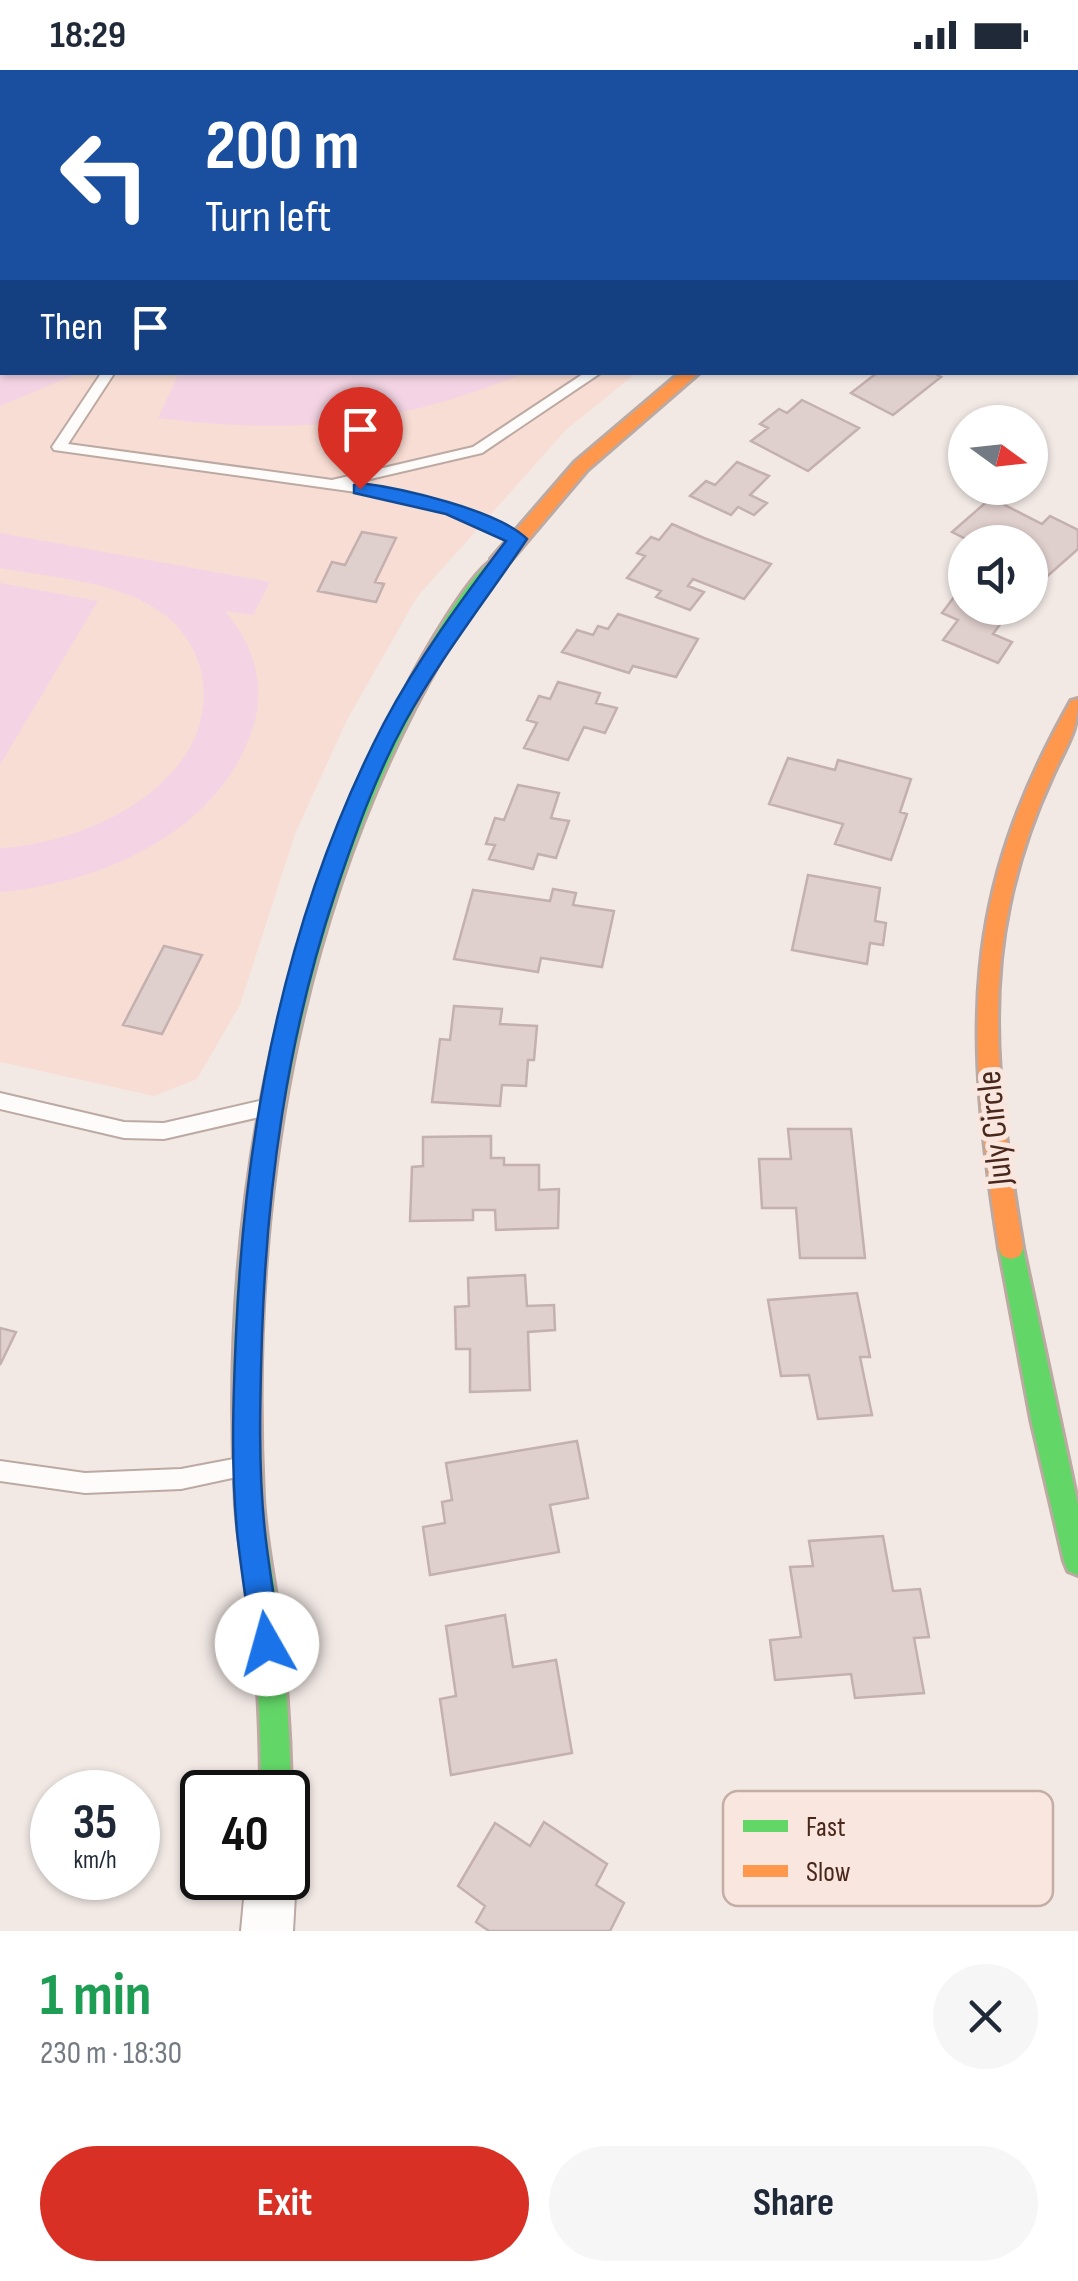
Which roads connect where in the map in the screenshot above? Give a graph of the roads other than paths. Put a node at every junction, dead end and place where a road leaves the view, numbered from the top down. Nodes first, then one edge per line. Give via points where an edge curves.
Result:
1 (107, 375) edge
2 (591, 375) edge
3 (688, 375) edge
4 (328, 484) junction
5 (518, 539) junction
6 (1078, 706) edge
7 (0, 1100) edge
8 (270, 1106) junction
9 (249, 1466) junction
10 (0, 1471) edge
11 (1078, 1560) edge
12 (275, 1770) edge
13 (269, 1900) edge
14 (267, 1931) edge

1 - 4 lane via 60,447
2 - 4 lane via 477,450
3 - 5 street via 598,450
4 - 5 lane via 452,510
5 - 8 street via 455,623 394,723 349,820 303,957
6 - 11 street, July Circle via 1052,748 1020,828 988,949 984,1000 989,1105 1019,1312
7 - 8 lane via 124,1130 164,1132
8 - 9 street via 252,1244
9 - 10 lane via 181,1479 85,1484
9 - 12 street
13 - 14 street

